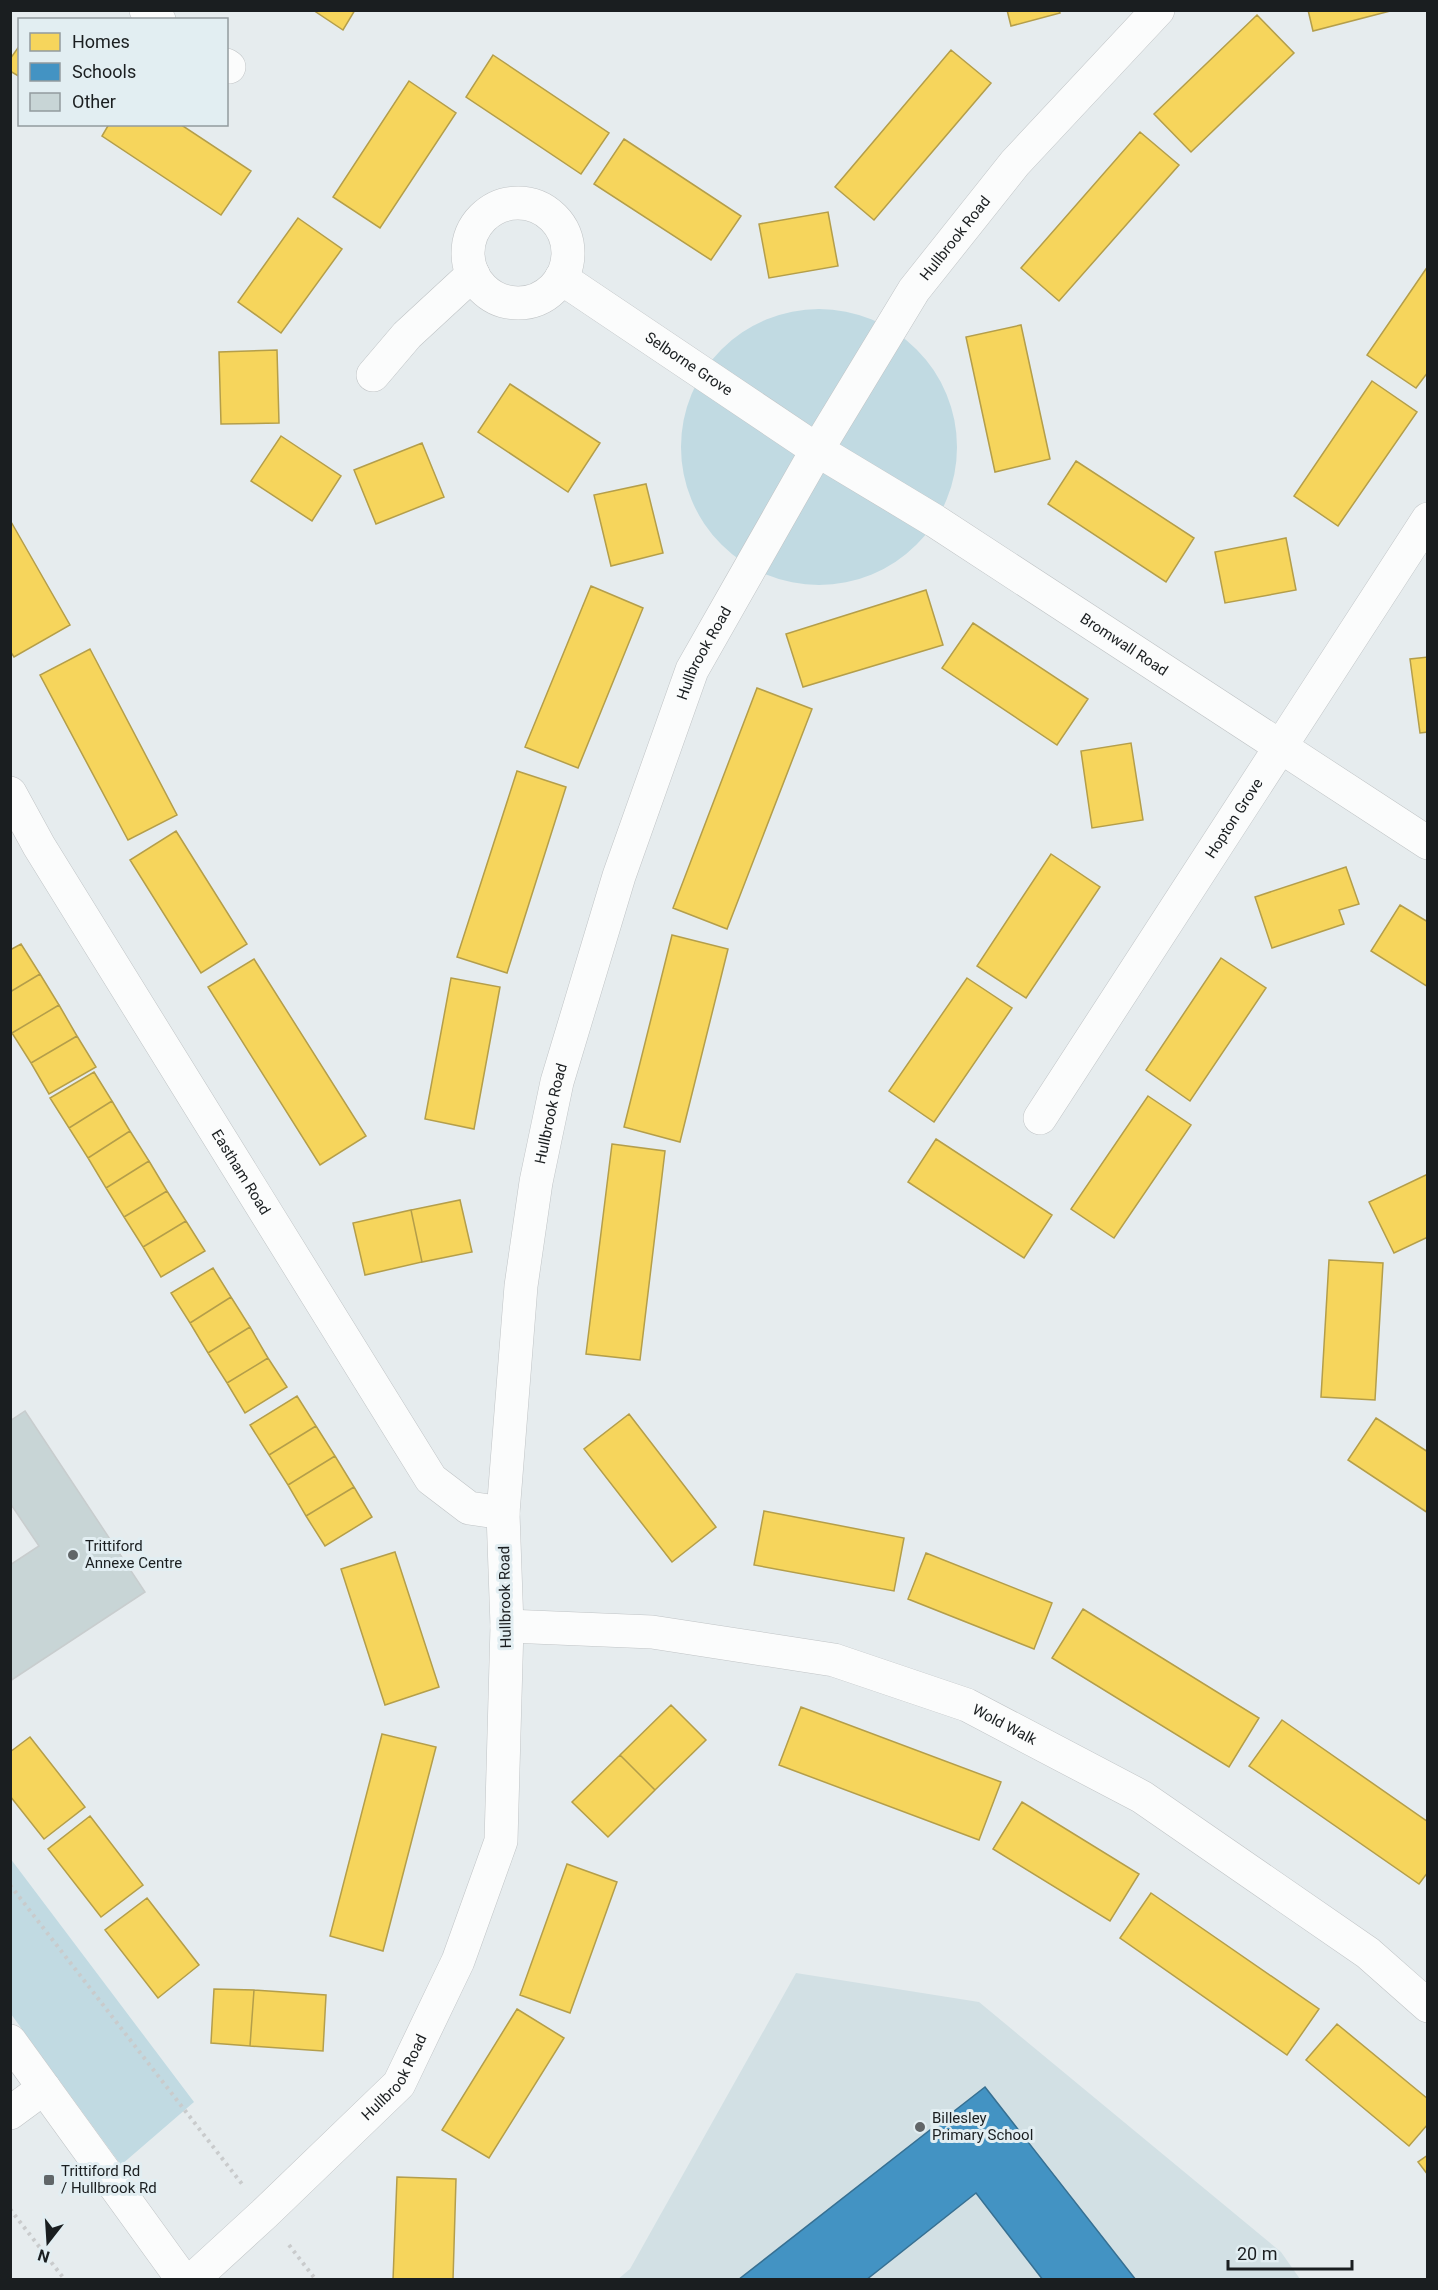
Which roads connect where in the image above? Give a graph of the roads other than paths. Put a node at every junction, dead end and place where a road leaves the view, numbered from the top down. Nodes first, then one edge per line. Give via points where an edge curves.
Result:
1 (1158, 10) edge
2 (473, 274) junction
3 (561, 278) junction
4 (373, 375) dead end
5 (817, 450) junction
6 (1428, 519) edge
7 (1279, 747) junction
8 (10, 793) edge
9 (1428, 843) edge
10 (1040, 1118) dead end
11 (503, 1513) junction
12 (507, 1626) junction
13 (1428, 2006) edge
14 (10, 2041) edge
15 (44, 2088) junction
16 (10, 2112) edge
17 (183, 2280) edge
18 (192, 2280) edge

1 - 5 street, Hullbrook Road via 1015,163 914,290
2 - 3 street via 494,296 524,303 538,299
2 - 3 street via 468,258 469,240 476,225 503,204 520,202 552,215 563,228 568,245
2 - 4 street via 407,335
3 - 5 street, Selborne Grove
5 - 7 street, Bromwall Road via 935,521
5 - 11 street, Hullbrook Road via 692,670 619,876 557,1082 536,1182 521,1286
6 - 7 street, Hopton Grove
7 - 9 street, Bromwall Road
7 - 10 street, Hopton Grove
8 - 11 street, Eastham Road via 45,856 431,1479 469,1508
11 - 12 street, Hullbrook Road
12 - 13 street, Wold Walk via 652,1632 834,1660 967,1705 1142,1797 1368,1953
12 - 18 street, Hullbrook Road via 501,1841 458,1961 399,2084
14 - 15 street
15 - 16 street
15 - 17 street

